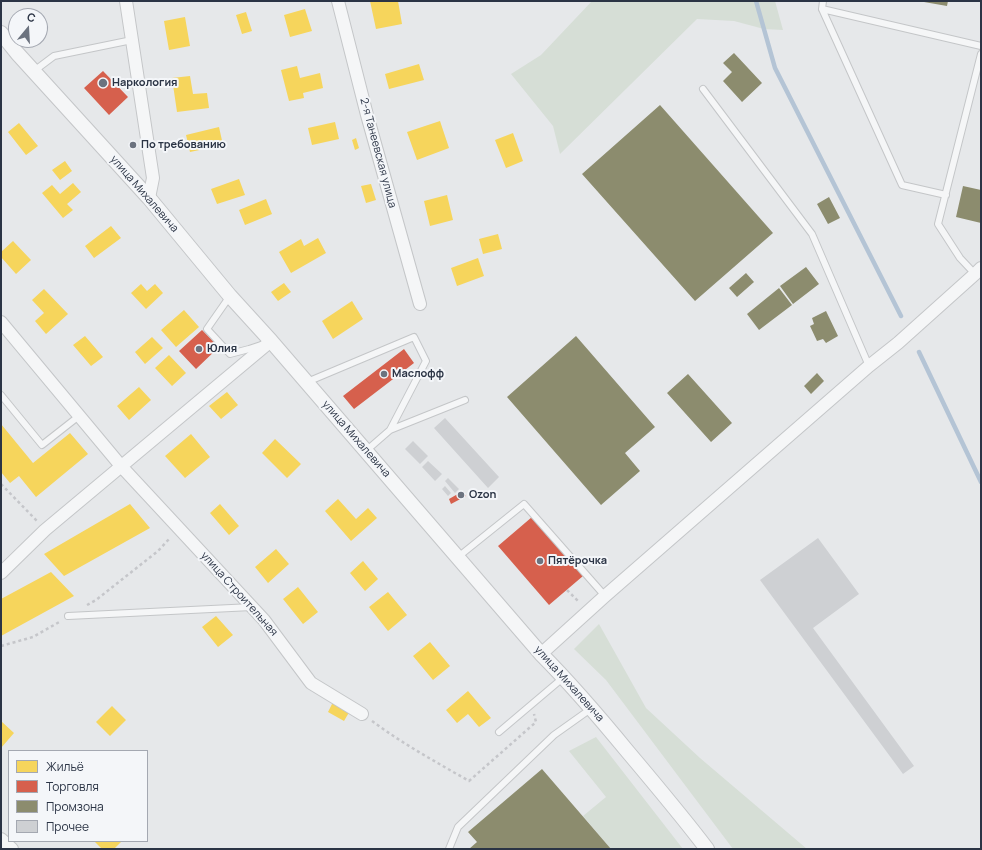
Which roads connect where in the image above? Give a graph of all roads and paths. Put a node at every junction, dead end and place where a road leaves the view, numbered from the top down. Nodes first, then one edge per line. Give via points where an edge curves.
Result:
1 (126, 1) edge
2 (338, 1) edge
3 (823, 1) edge
4 (822, 9) junction
5 (2, 36) edge
6 (132, 40) junction
7 (981, 46) edge
8 (981, 54) edge
9 (34, 71) junction
10 (703, 89) dead end
11 (946, 195) junction
12 (149, 198) junction
13 (978, 271) edge
14 (230, 296) junction
15 (420, 304) dead end
16 (1, 322) edge
17 (271, 340) junction
18 (869, 366) junction
19 (307, 382) junction
20 (1, 395) edge
21 (465, 400) dead end
22 (79, 416) junction
23 (390, 430) junction
24 (367, 450) junction
25 (121, 466) junction
26 (1, 484) edge
27 (179, 528) junction
28 (45, 530) junction
29 (458, 557) junction
30 (2, 570) edge
31 (567, 590) dead end
32 (606, 596) junction
33 (583, 605) dead end
34 (252, 607) junction
35 (68, 616) junction
36 (1, 646) edge
37 (541, 654) junction
38 (564, 677) junction
39 (531, 704) junction
40 (592, 708) junction
41 (362, 714) joint
42 (499, 732) dead end
43 (1, 839) edge
44 (12, 849) edge
45 (449, 849) edge
46 (707, 849) edge

1 - 6 street
2 - 15 street, 2-я Танеевская улица
3 - 4 lane
4 - 7 lane
4 - 11 lane via 902,185
5 - 9 street, улица Михалевича
6 - 9 lane via 54,56
6 - 12 street via 153,178
8 - 11 lane
9 - 12 street, улица Михалевича
10 - 18 lane via 812,234
11 - 13 lane via 938,224 960,258
12 - 14 street, улица Михалевича
13 - 18 street
14 - 17 street, улица Михалевича
14 - 17 lane via 207,329 230,354
16 - 22 street, улица Строительная
17 - 19 street, улица Михалевича
17 - 25 street
18 - 32 street
19 - 23 lane via 414,338 426,361
19 - 24 street, улица Михалевича
20 - 22 lane via 42,445
21 - 23 lane
22 - 25 street, улица Строительная
23 - 24 lane
24 - 29 street, улица Михалевича
25 - 27 street, улица Строительная
25 - 28 street
26 - 28 path
27 - 34 street, улица Строительная
27 - 35 path via 158,551 96,600
28 - 30 street
29 - 32 lane via 524,504
29 - 37 street, улица Михалевича
31 - 33 path
32 - 37 street
34 - 35 lane
34 - 41 street, улица Строительная via 311,683
35 - 36 path via 33,637
37 - 38 street, улица Михалевича
38 - 39 lane
38 - 40 street, улица Михалевича
39 - 41 path via 536,722 469,781
39 - 42 lane
40 - 45 lane via 554,735 458,827
40 - 46 street, улица Михалевича
43 - 44 street

